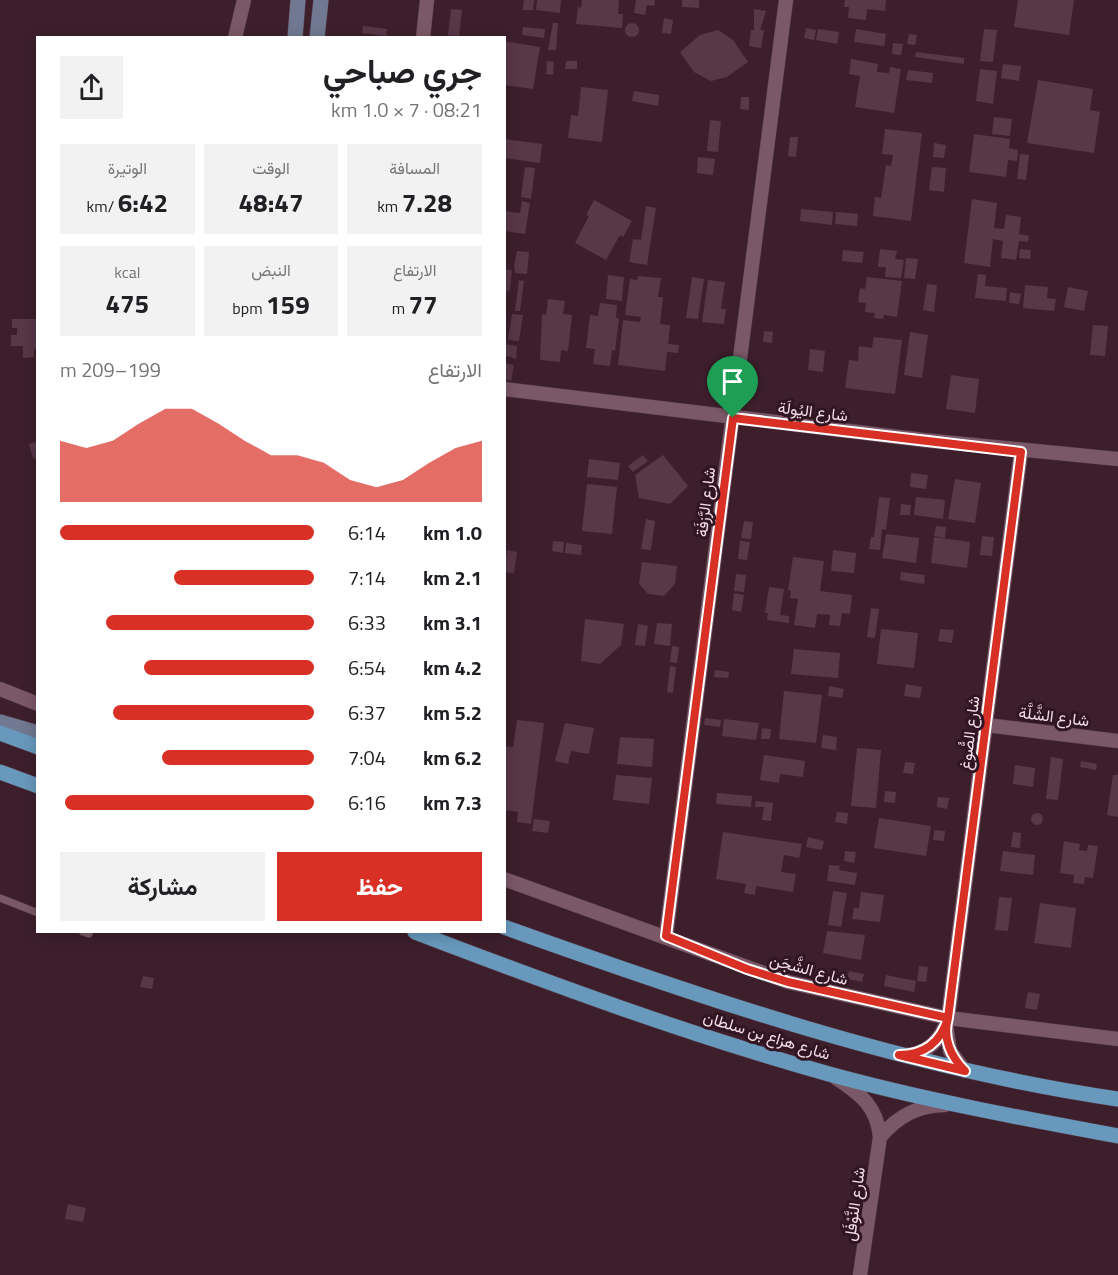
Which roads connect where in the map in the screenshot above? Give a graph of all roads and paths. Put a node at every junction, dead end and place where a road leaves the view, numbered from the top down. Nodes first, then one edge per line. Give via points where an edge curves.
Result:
1 (244, 0) edge
2 (298, 0) edge
3 (321, 0) edge
4 (428, 0) edge
5 (786, 0) edge
6 (235, 36) edge
7 (295, 36) edge
8 (317, 36) edge
9 (423, 36) edge
10 (506, 389) edge
11 (733, 418) junction
12 (1021, 452) junction
13 (1118, 459) edge
14 (0, 689) edge
15 (36, 703) edge
16 (0, 722) edge
17 (986, 725) junction
18 (36, 732) edge
19 (0, 733) edge
20 (1118, 741) edge
21 (36, 746) edge
22 (0, 772) edge
23 (36, 785) edge
24 (506, 880) edge
25 (0, 898) edge
26 (36, 912) edge
27 (506, 928) edge
28 (418, 933) edge
29 (666, 936) junction
30 (947, 1022) junction
31 (1118, 1039) edge
32 (899, 1055) junction
33 (965, 1071) junction
34 (830, 1074) junction
35 (1118, 1100) edge
36 (955, 1105) junction
37 (1118, 1136) edge
38 (879, 1137) junction
39 (860, 1275) edge

1 - 6 street
2 - 7 street
3 - 8 street
4 - 9 street
5 - 11 street, شارع الرَّزفَة
10 - 11 street, شارع اليُولَة
11 - 12 street, شارع اليُولَة
11 - 29 street, شارع الرَّزفَة
12 - 13 street, شارع اليُولَة
12 - 17 street, شارع الصُّوغ
14 - 15 street
16 - 18 street
17 - 20 street, شارع الشَّلَّة
17 - 30 street, شارع الصُّوغ
19 - 21 main road
22 - 23 main road
24 - 29 street, شارع الشَّجَن
25 - 26 lane
27 - 32 main road, شارع هزاع بن سلطان via 772,1020
28 - 34 main road, شارع هزاع بن سلطان via 612,1004
29 - 30 street, شارع الشَّجَن via 788,982
30 - 31 street, شارع الشَّجَن
30 - 32 street via 927,1048
30 - 33 street, شارع الصُّوغ via 950,1051
32 - 33 main road, شارع هزاع بن سلطان
33 - 35 main road, شارع هزاع بن سلطان
34 - 36 main road, شارع هزاع بن سلطان
34 - 38 street, شارع النَّوْفَل via 868,1102 878,1123
36 - 37 main road, شارع هزاع بن سلطان
36 - 38 street via 928,1106 904,1114
38 - 39 street, شارع النَّوْفَل

